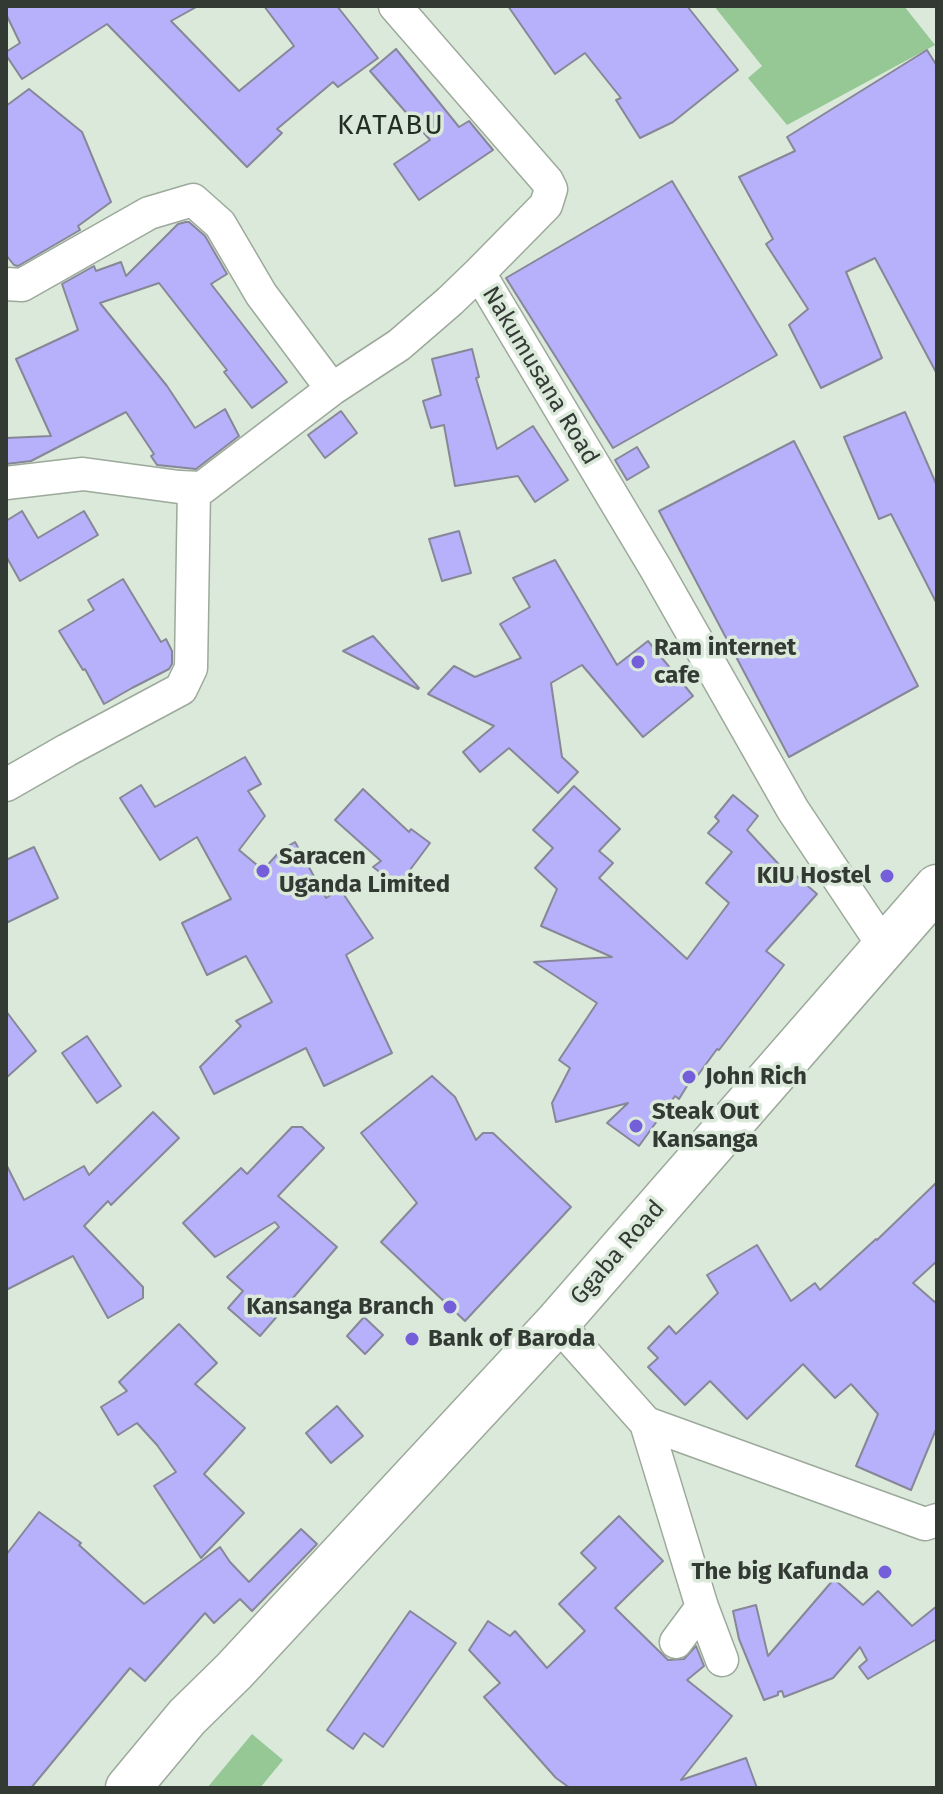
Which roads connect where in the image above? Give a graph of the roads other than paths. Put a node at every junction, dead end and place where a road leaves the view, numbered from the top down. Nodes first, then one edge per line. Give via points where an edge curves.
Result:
1 (395, 6) edge
2 (479, 273) junction
3 (6, 284) edge
4 (332, 389) junction
5 (6, 483) edge
6 (194, 488) junction
7 (6, 785) edge
8 (937, 887) edge
9 (885, 948) junction
10 (557, 1323) junction
11 (646, 1423) junction
12 (937, 1520) edge
13 (702, 1607) junction
14 (676, 1642) dead end
15 (722, 1660) dead end
16 (128, 1788) edge

1 - 2 street via 551,189 546,205
2 - 4 street, Nakumusana Road via 399,345
2 - 9 street, Nakumusana Road via 793,810
3 - 4 street via 22,285 149,213 193,200 220,224 261,294
4 - 6 street, Nakumusana Road via 202,488
5 - 6 street via 83,474
6 - 7 street via 191,668 181,689
8 - 9 main road, Ggaba Road
9 - 10 main road, Ggaba Road
10 - 11 street
10 - 16 main road, Ggaba Road via 187,1717
11 - 12 street via 925,1524
11 - 13 street
13 - 14 street
13 - 15 street

